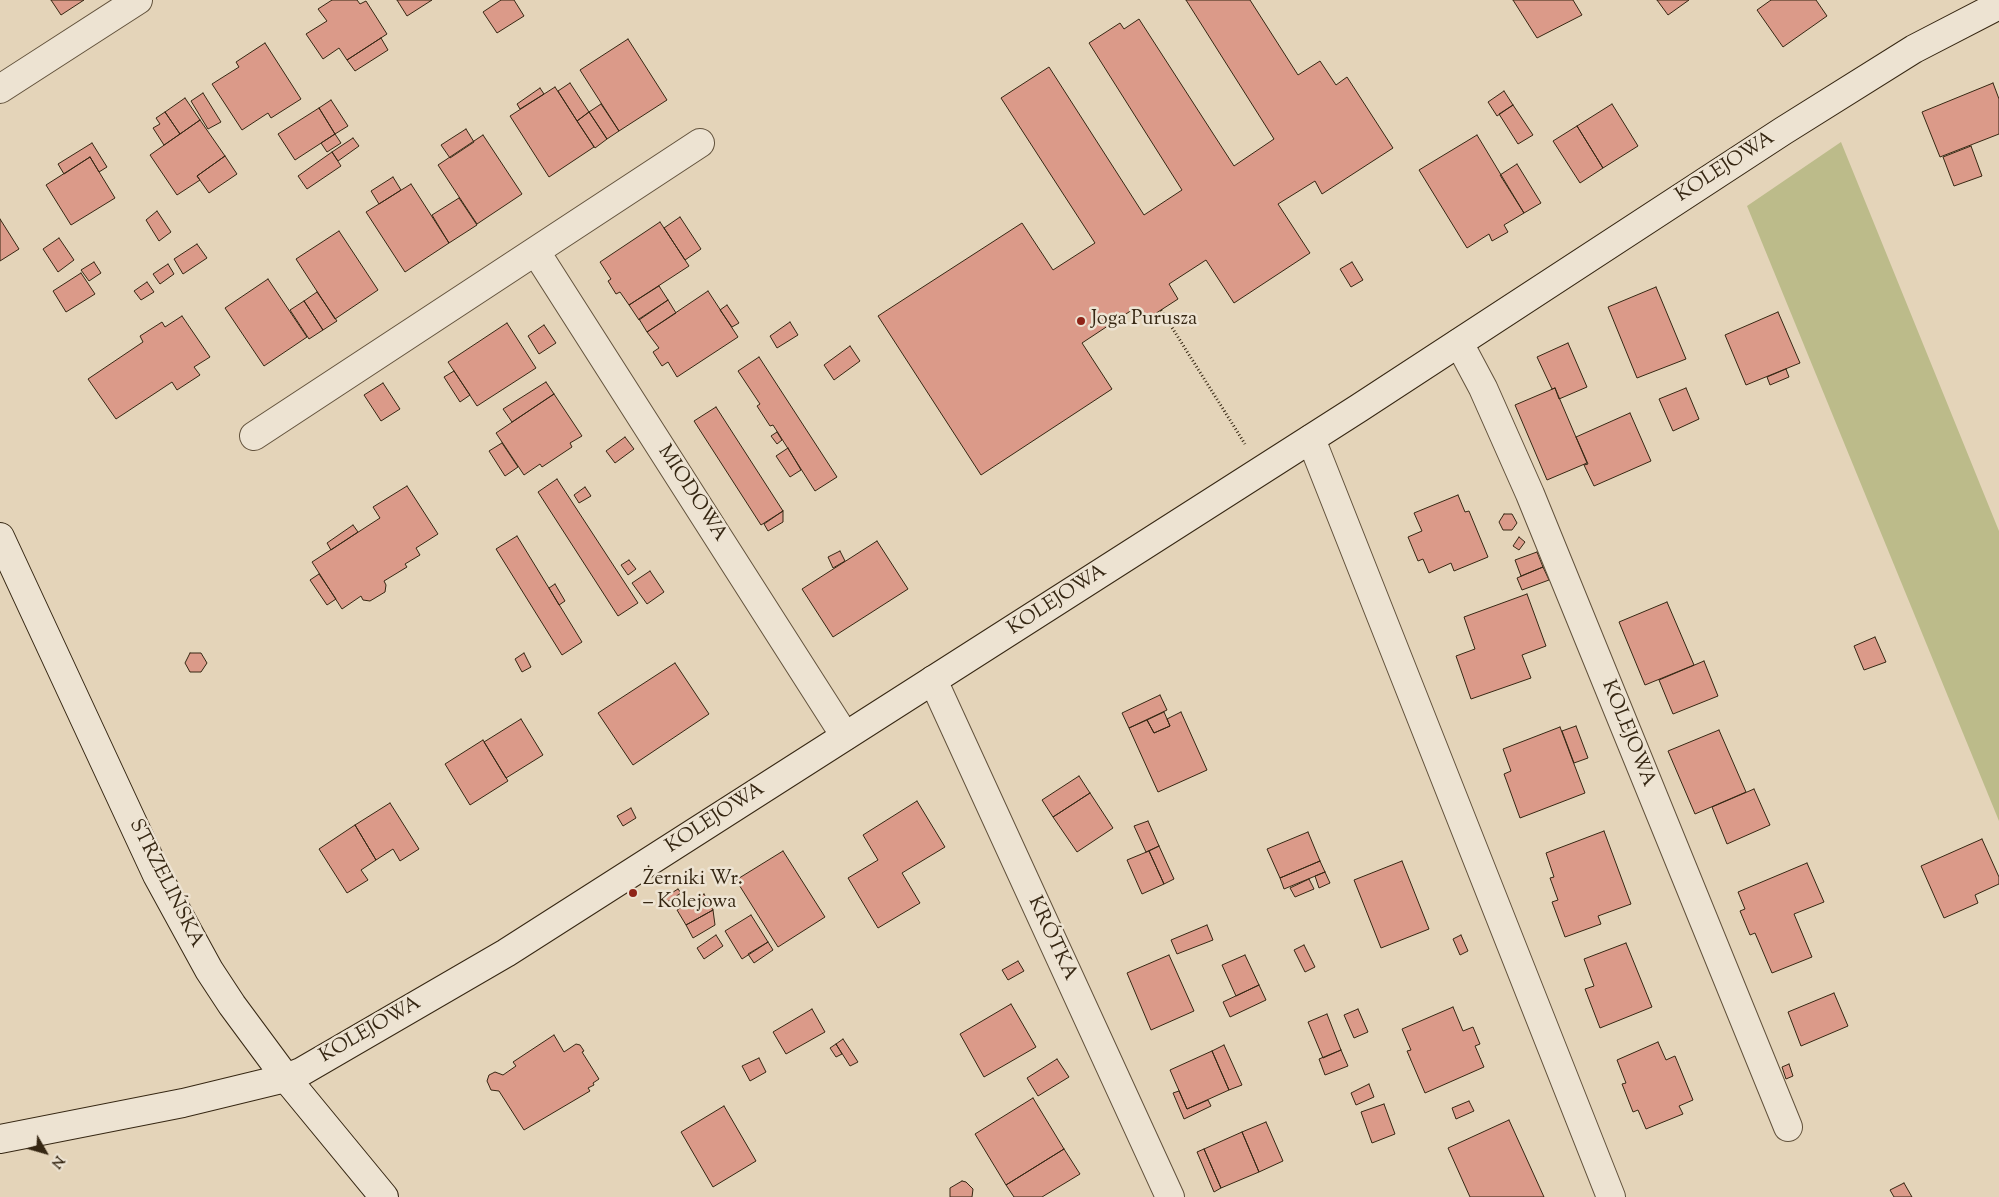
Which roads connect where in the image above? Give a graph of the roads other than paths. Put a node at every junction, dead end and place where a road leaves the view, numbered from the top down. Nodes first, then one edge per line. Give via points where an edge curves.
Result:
1 (138, 0) edge
2 (1998, 6) edge
3 (0, 89) edge
4 (700, 143) dead end
5 (536, 252) junction
6 (1459, 344) junction
7 (254, 436) dead end
8 (1311, 439) junction
9 (0, 537) edge
10 (933, 680) junction
11 (845, 736) junction
12 (286, 1078) junction
13 (1788, 1127) dead end
14 (0, 1139) edge
15 (384, 1197) edge
16 (1170, 1197) edge
17 (1611, 1197) edge

1 - 3 street
2 - 6 street, KOLEJOWA via 1914,48
4 - 5 street
5 - 7 street
5 - 11 street, MIODOWA
6 - 8 street, KOLEJOWA
6 - 13 street, KOLEJOWA via 1483,388 1530,494
8 - 10 street, KOLEJOWA
8 - 17 street
9 - 12 street, STRZELIŃSKA via 157,875 209,970
10 - 11 street, KOLEJOWA
10 - 16 street, KRÓTKA
11 - 12 street, KOLEJOWA via 506,953
12 - 14 street, KOLEJOWA
12 - 15 street, STRZELIŃSKA

